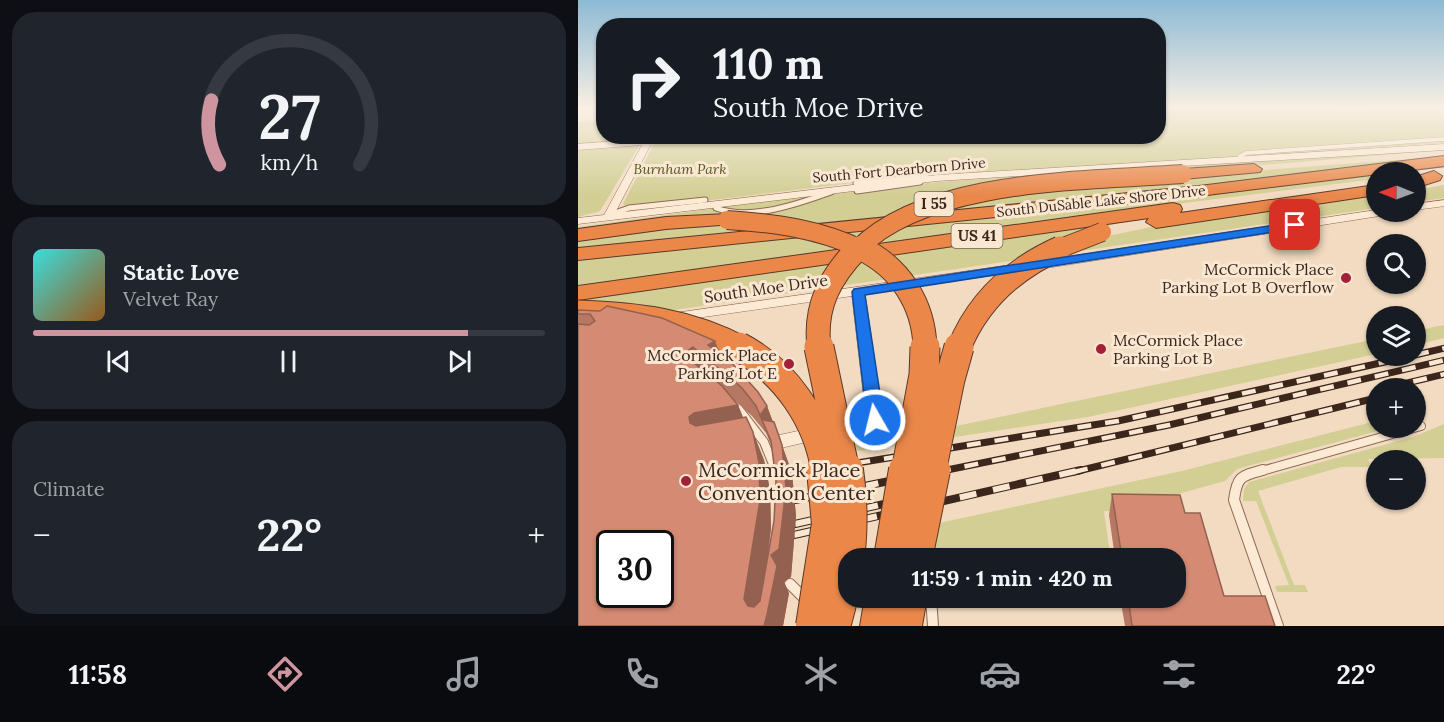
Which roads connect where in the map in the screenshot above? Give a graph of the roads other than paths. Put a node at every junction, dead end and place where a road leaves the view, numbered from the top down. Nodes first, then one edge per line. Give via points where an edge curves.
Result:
1 (1445, 139) edge
2 (619, 144) edge
3 (646, 144) edge
4 (578, 147) edge
5 (1445, 147) edge
6 (1445, 154) edge
7 (1243, 160) junction
8 (1441, 171) edge
9 (1426, 177) edge
10 (937, 178) junction
11 (856, 183) dead end
12 (1366, 184) edge
13 (839, 189) junction
14 (857, 191) dead end
15 (1366, 192) edge
16 (705, 200) dead end
17 (1445, 203) edge
18 (1426, 206) edge
19 (702, 209) dead end
20 (723, 212) junction
21 (609, 215) junction
22 (1366, 215) edge
23 (578, 221) edge
24 (578, 235) edge
25 (578, 255) edge
26 (858, 292) junction
27 (578, 293) edge
28 (590, 320) edge
29 (722, 393) edge
30 (1378, 438) edge
31 (781, 441) edge
32 (776, 475) edge
33 (894, 548) edge
34 (916, 548) edge
35 (790, 584) dead end
36 (883, 608) edge
37 (905, 608) edge
38 (932, 608) edge
39 (814, 626) edge
40 (832, 626) edge
41 (880, 626) edge
42 (902, 626) edge
43 (934, 626) edge
44 (1278, 626) edge

1 - 7 lane via 1247,153 1240,156
2 - 4 street
3 - 21 street
5 - 7 street, South Fort Dearborn Drive
6 - 40 highway, I 55, bridge via 1002,189 925,208 885,228 856,249 824,294 817,323 848,507 843,577
7 - 10 street, South Fort Dearborn Drive
8 - 9 highway
8 - 25 highway, South DuSable Lake Shore Drive / US 41 via 1210,189
10 - 11 lane
10 - 13 street, South Fort Dearborn Drive
10 - 14 lane
12 - 27 highway, South DuSable Lake Shore Drive / US 41
13 - 20 lane via 799,202
13 - 21 street, South Fort Dearborn Drive
15 - 34 highway, bridge via 1102,232 1046,253 1018,271 991,294 965,333 951,375
16 - 21 lane via 629,208
17 - 18 street
19 - 21 lane via 625,218
20 - 24 highway
20 - 33 highway, bridge via 844,240 892,271 916,304 924,336 923,374
21 - 23 street, South Fort Dearborn Drive
22 - 26 street, South Moe Drive
26 - 28 street, South Moe Drive
26 - 31 street via 875,420
28 - 39 highway, bridge via 632,313 700,326 759,356 793,390 820,445 827,477 829,537
29 - 32 lane via 732,400 756,438 773,456
30 - 44 lane via 1242,476 1236,483 1234,501
35 - 40 lane
36 - 41 highway
37 - 42 highway
38 - 43 lane

